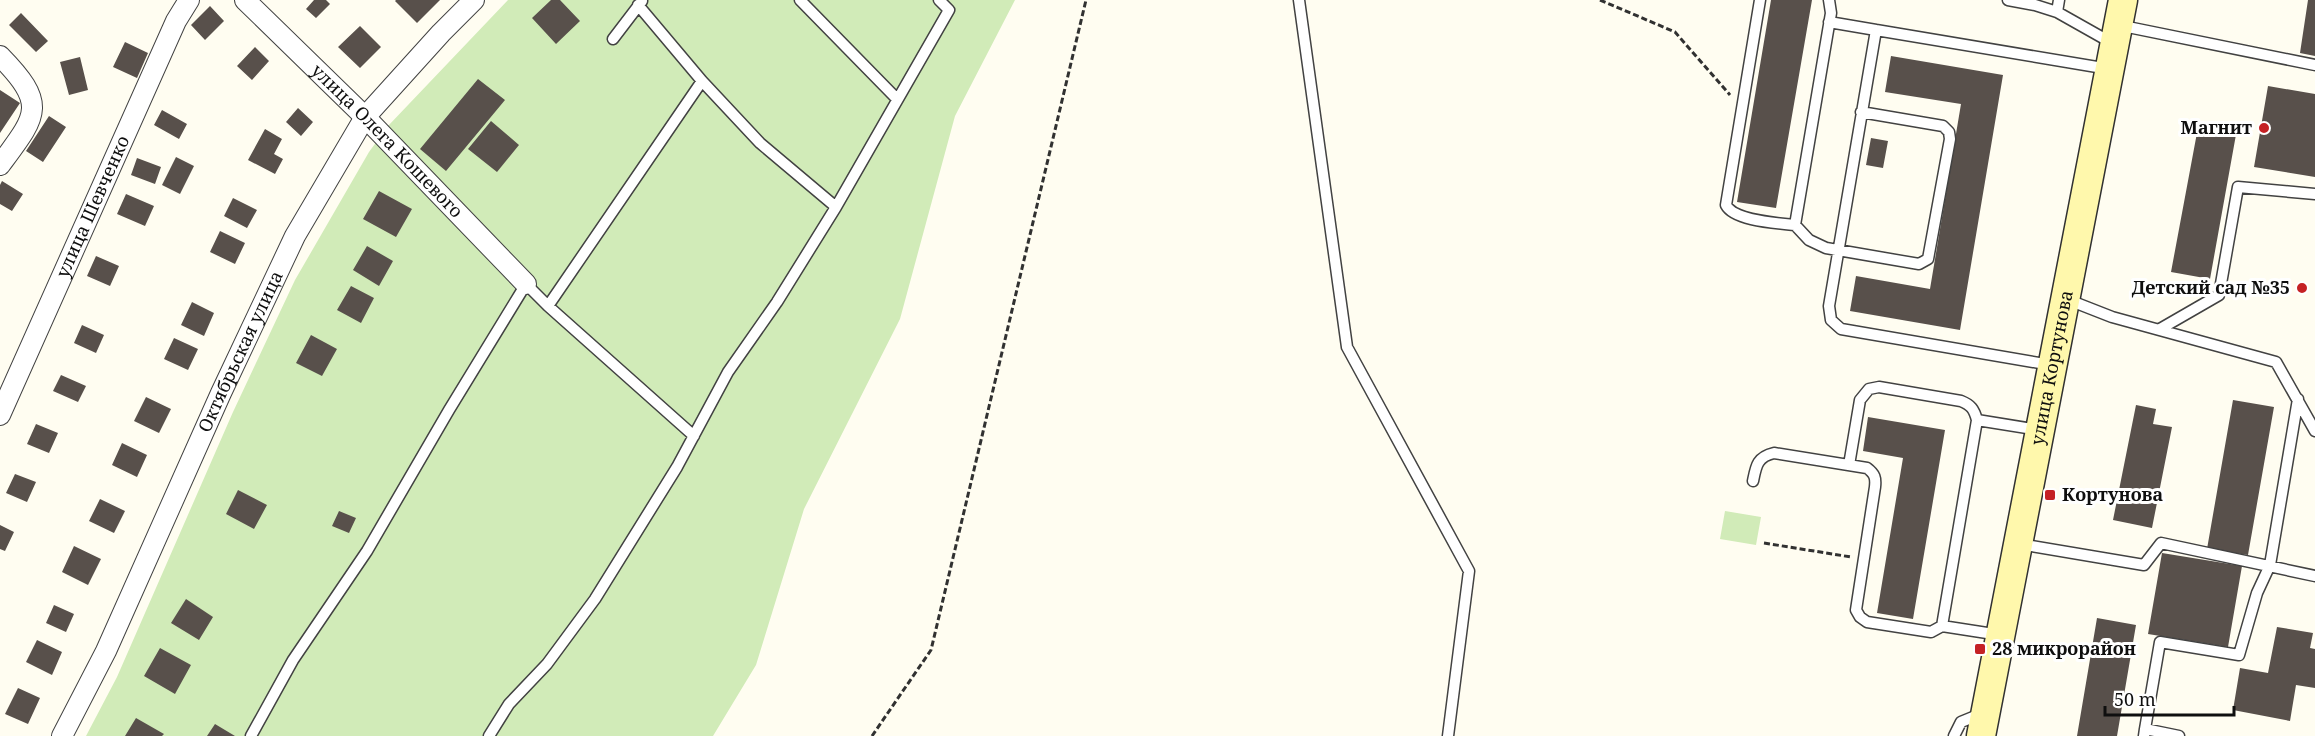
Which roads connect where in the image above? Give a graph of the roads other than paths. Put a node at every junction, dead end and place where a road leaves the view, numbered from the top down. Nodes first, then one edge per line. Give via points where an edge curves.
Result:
1 (189, 0) edge
2 (245, 0) edge
3 (474, 0) edge
4 (800, 0) edge
5 (939, 0) edge
6 (1299, 0) edge
7 (1760, 0) edge
8 (1829, 0) edge
9 (2008, 0) edge
10 (2059, 0) edge
11 (640, 2) edge
12 (2057, 12) junction
13 (1829, 22) junction
14 (1876, 30) junction
15 (2116, 35) edge
16 (613, 39) dead end
17 (0, 56) edge
18 (2315, 65) edge
19 (702, 81) junction
20 (897, 99) junction
21 (1861, 112) junction
22 (365, 117) junction
23 (0, 165) edge
24 (2315, 194) edge
25 (836, 207) junction
26 (1795, 225) junction
27 (1838, 250) junction
28 (526, 284) junction
29 (2065, 298) junction
30 (548, 306) junction
31 (2160, 329) junction
32 (2052, 365) junction
33 (2298, 399) junction
34 (0, 415) edge
35 (1977, 420) junction
36 (2040, 430) junction
37 (2315, 431) edge
38 (694, 436) junction
39 (1849, 465) junction
40 (1753, 481) dead end
41 (2018, 544) junction
42 (2270, 565) junction
43 (2315, 576) edge
44 (1942, 626) junction
45 (2000, 635) junction
46 (1983, 724) edge
47 (2144, 733) edge
48 (62, 736) edge
49 (251, 736) edge
50 (489, 736) edge
51 (1448, 736) edge
52 (1954, 736) edge
53 (2178, 736) edge

1 - 34 street, улица Шевченко via 176,21
2 - 22 street, улица Олега Кошевого
3 - 22 street, Октябрьская улица
4 - 20 lane
5 - 20 lane via 949,10
6 - 51 lane via 1347,347 1469,571
7 - 26 lane via 1726,205 1737,216
8 - 13 lane
9 - 12 lane
10 - 12 lane
11 - 16 lane
11 - 19 lane
12 - 15 lane
13 - 14 lane
13 - 26 lane
14 - 15 lane
14 - 21 lane
15 - 18 lane
15 - 29 main road, улица Кортунова
17 - 23 street via 23,81 32,101 27,129
19 - 25 lane via 760,143
19 - 30 lane
20 - 25 lane
21 - 27 lane
21 - 27 lane via 1942,126 1950,139 1928,260 1919,264
22 - 28 street, улица Олега Кошевого
22 - 48 street, Октябрьская улица via 295,236 106,651
24 - 31 lane via 2238,187 2219,295
25 - 38 lane via 728,372
26 - 27 lane via 1815,244
27 - 32 lane via 1829,314 1841,329
28 - 30 lane
28 - 49 lane via 367,551 293,660
29 - 31 lane via 2112,317
29 - 32 main road, улица Кортунова
30 - 38 lane
31 - 33 lane via 2276,362
32 - 36 main road, улица Кортунова
33 - 37 lane
33 - 42 lane
35 - 36 lane
35 - 39 lane via 1969,404 1961,401 1879,387 1869,389 1860,400
35 - 44 lane
36 - 41 main road, улица Кортунова
38 - 50 lane via 595,599 547,664 509,704
39 - 40 lane via 1774,453 1760,458
39 - 44 lane via 1867,468 1876,478 1856,603 1860,617 1867,622 1930,633
41 - 42 lane via 2144,565 2161,543
41 - 45 main road, улица Кортунова
42 - 43 lane
42 - 47 lane via 2257,593 2239,656 2160,642
44 - 45 lane
45 - 46 main road, улица Кортунова
46 - 52 lane via 1960,722
47 - 53 lane

